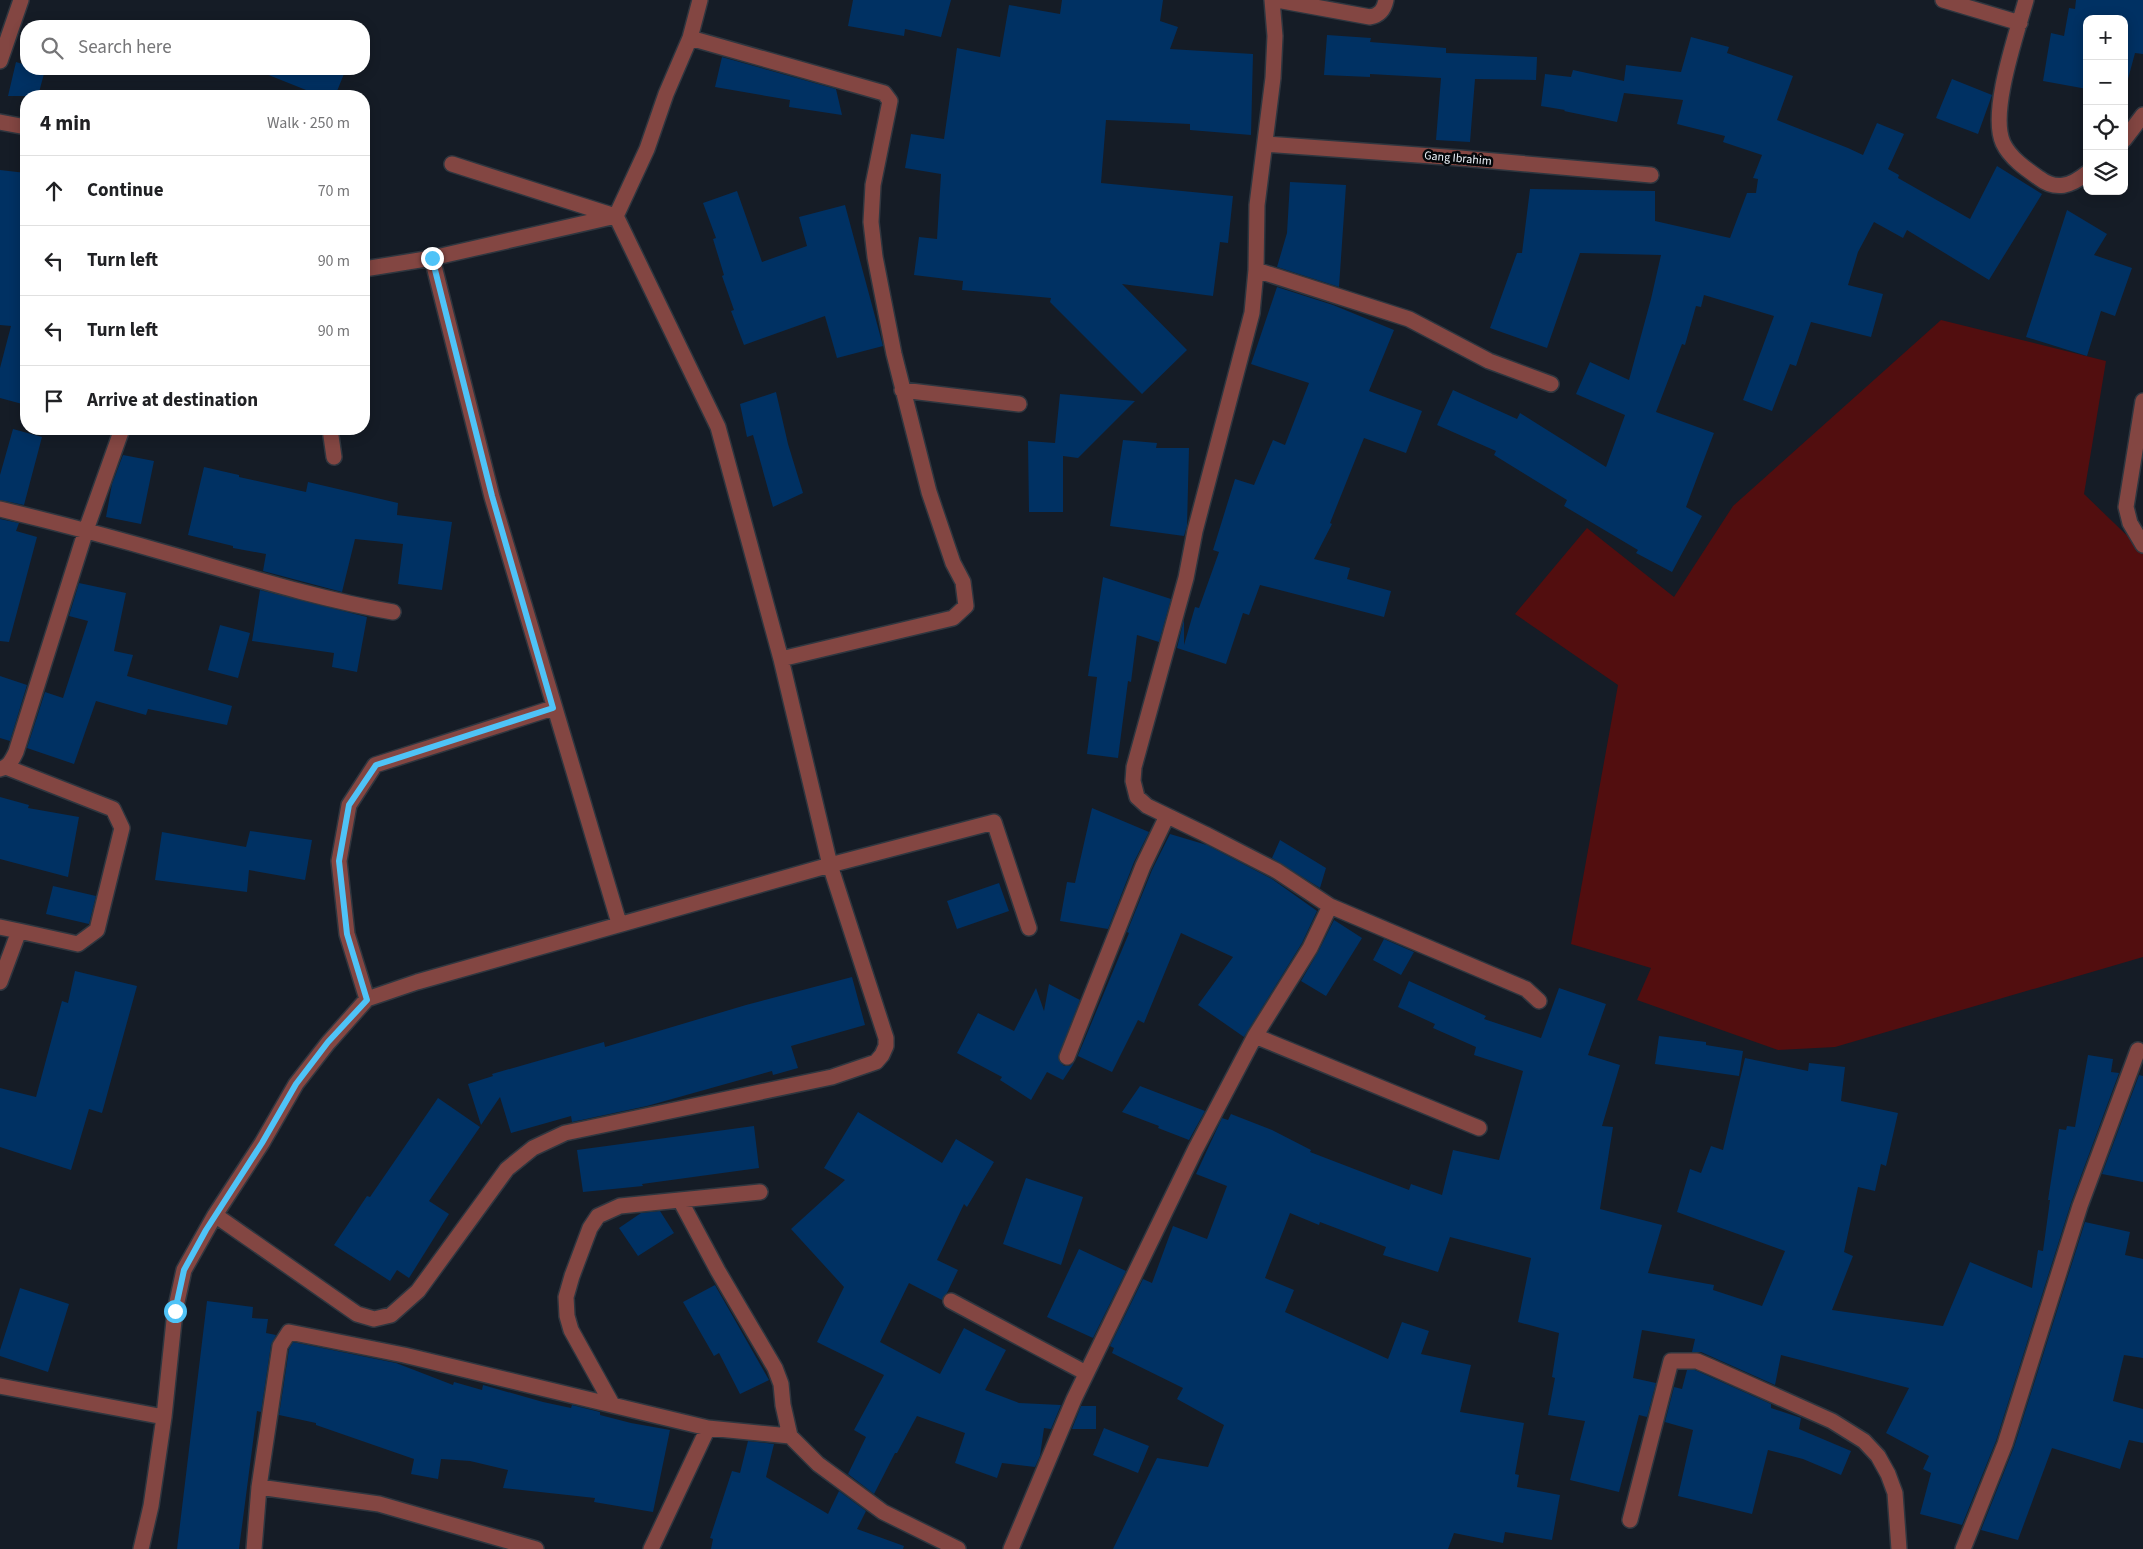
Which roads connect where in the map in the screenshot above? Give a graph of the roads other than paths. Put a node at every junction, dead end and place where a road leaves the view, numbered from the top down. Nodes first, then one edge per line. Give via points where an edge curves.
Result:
1 (21, 0) edge
2 (700, 0) edge
3 (1272, 0) edge
4 (1277, 0) edge
5 (1386, 0) edge
6 (1943, 0) edge
7 (2026, 0) edge
8 (2020, 23) junction
9 (690, 38) junction
10 (0, 61) edge
11 (2143, 115) edge
12 (0, 122) edge
13 (20, 126) edge
14 (2128, 135) edge
15 (1266, 144) junction
16 (452, 164) dead end
17 (1651, 176) dead end
18 (2083, 176) edge
19 (616, 216) junction
20 (432, 258) junction
21 (370, 268) edge
22 (1256, 270) junction
23 (1551, 384) dead end
24 (902, 390) junction
25 (1019, 404) dead end
26 (2142, 407) edge
27 (120, 435) edge
28 (331, 435) edge
29 (334, 457) dead end
30 (0, 509) edge
31 (86, 530) junction
32 (2143, 545) edge
33 (393, 612) dead end
34 (781, 660) junction
35 (553, 708) junction
36 (3, 768) edge
37 (1167, 816) junction
38 (830, 865) junction
39 (1330, 906) junction
40 (619, 923) junction
41 (0, 927) edge
42 (1029, 928) dead end
43 (19, 932) junction
44 (0, 982) edge
45 (367, 1000) junction
46 (1539, 1001) dead end
47 (1255, 1036) junction
48 (2138, 1050) dead end
49 (1068, 1057) dead end
50 (1479, 1128) dead end
51 (760, 1192) dead end
52 (680, 1200) junction
53 (215, 1215) junction
54 (951, 1301) dead end
55 (1086, 1373) junction
56 (0, 1386) edge
57 (612, 1404) junction
58 (164, 1417) junction
59 (708, 1428) junction
60 (790, 1436) junction
61 (259, 1487) junction
62 (1630, 1520) dead end
63 (141, 1549) edge
64 (254, 1549) edge
65 (536, 1549) edge
66 (651, 1549) edge
67 (958, 1549) edge
68 (1011, 1549) edge
69 (1899, 1549) edge
70 (1963, 1549) edge

1 - 10 street
2 - 9 street
3 - 15 street via 1275,36
4 - 5 street via 1370,18 1379,15
6 - 8 street
7 - 8 street
8 - 18 street via 2001,99 2003,143 2015,159 2051,186 2070,185
9 - 19 street via 647,148
9 - 24 street via 884,93 890,100 873,185 871,222
11 - 14 street
12 - 13 street
15 - 17 street, Gang Ibrahim
15 - 22 street via 1258,205
16 - 19 street
19 - 20 street
19 - 34 street via 718,427
20 - 21 street
20 - 35 street via 492,496
22 - 23 street via 1408,319 1489,361
22 - 37 street via 1252,313 1195,531 1186,578 1134,766 1137,797
24 - 25 street
24 - 34 street via 929,492 953,564 963,582 966,606 952,618
26 - 32 street via 2126,507 2130,524
27 - 31 street
28 - 29 street
30 - 31 street
31 - 33 street via 273,584 356,606
31 - 36 street via 16,752 12,761
34 - 38 street
35 - 40 street
35 - 45 street via 376,765 349,805 339,861 347,934
36 - 43 street via 114,809 122,828 97,930 78,944
37 - 39 street via 1277,872
37 - 49 street via 1140,874
38 - 40 street
38 - 42 street via 994,822
38 - 53 street via 886,1038 886,1046 876,1062 832,1077 565,1133 533,1148 508,1169 418,1291 391,1315 374,1319 357,1314
39 - 46 street via 1526,988
39 - 47 street via 1310,948
40 - 45 street via 417,982
41 - 43 street
43 - 44 street
45 - 53 street via 328,1042 296,1084
47 - 50 street
47 - 55 street via 1195,1150
48 - 70 street via 2080,1206 2005,1444
51 - 52 street
52 - 57 street via 620,1206 598,1216 574,1269 566,1297 567,1316 571,1330
52 - 60 street via 775,1368
53 - 58 street via 184,1270 175,1311
54 - 55 street
55 - 68 street
56 - 58 street
57 - 59 street
57 - 61 street via 404,1355 289,1332 280,1346
58 - 63 street
59 - 60 street
59 - 66 street
60 - 67 street via 818,1464 883,1512
61 - 64 street
61 - 65 street via 379,1504
62 - 69 street via 1671,1361 1697,1361 1832,1421 1864,1441 1878,1456 1892,1484

